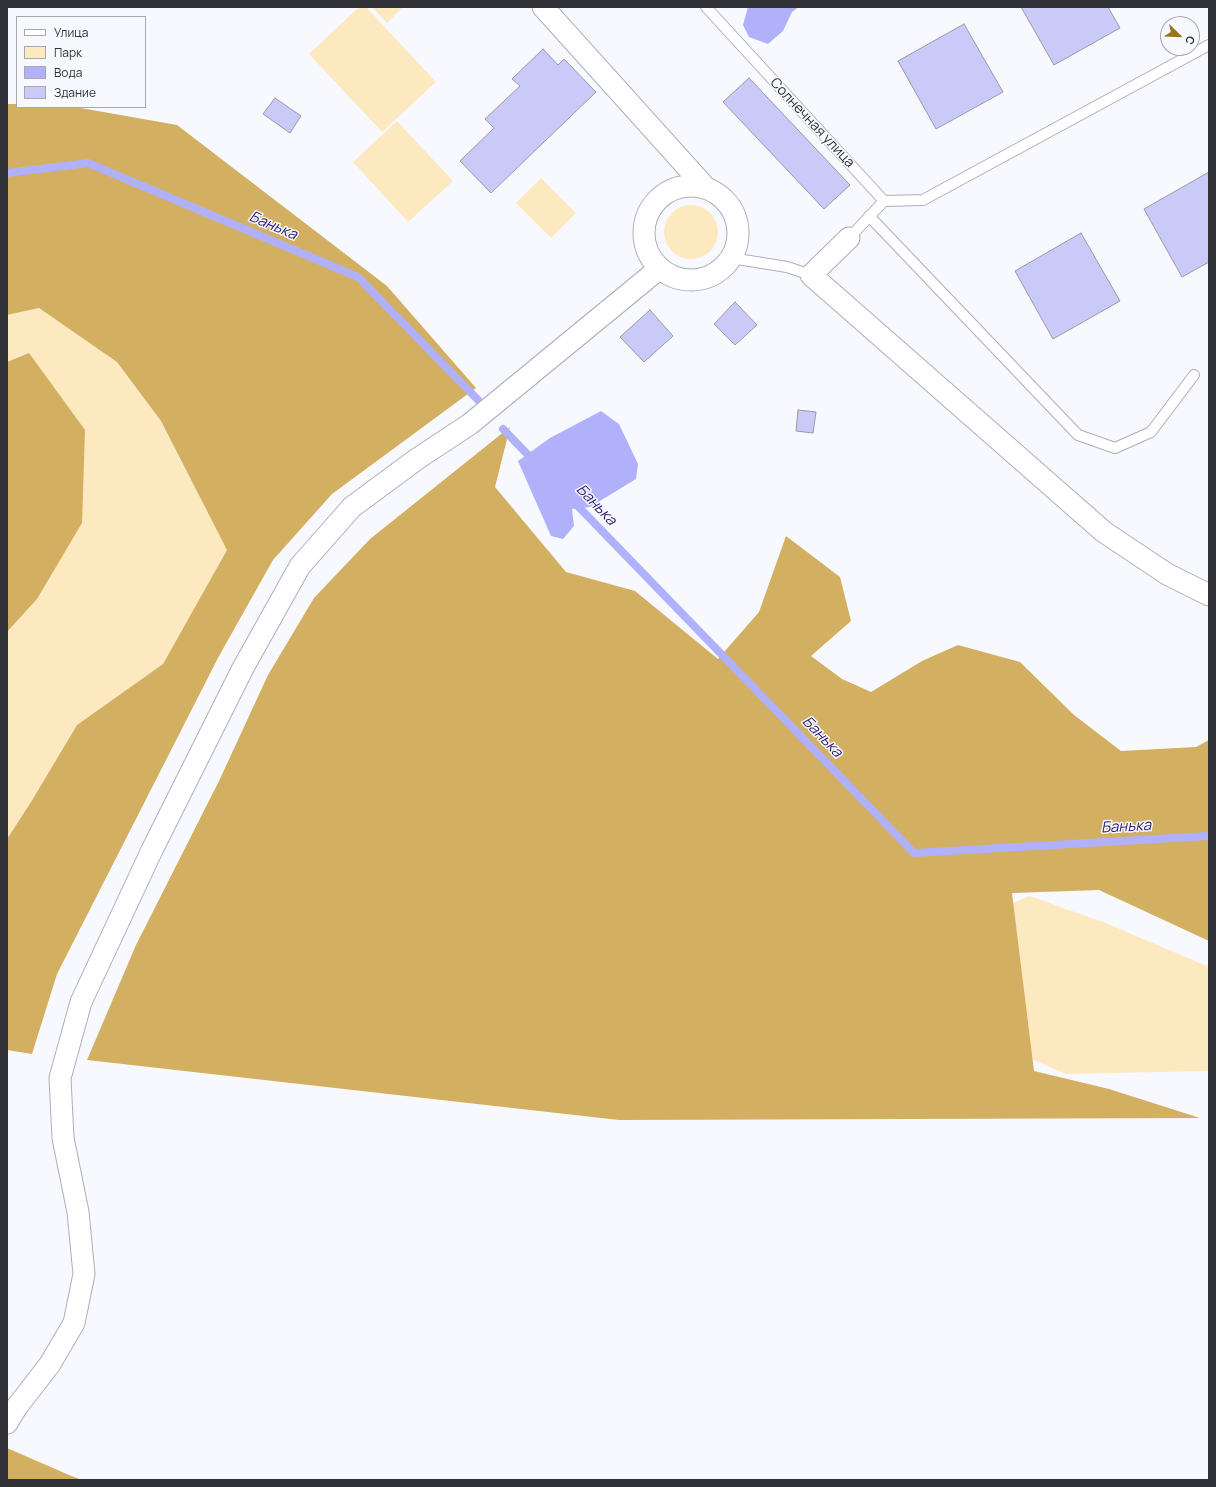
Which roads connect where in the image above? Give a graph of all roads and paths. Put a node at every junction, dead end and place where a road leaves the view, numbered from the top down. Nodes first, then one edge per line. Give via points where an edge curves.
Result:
1 (543, 7) edge
2 (706, 7) edge
3 (1209, 45) edge
4 (706, 188) junction
5 (884, 201) junction
6 (869, 216) junction
7 (849, 238) joint
8 (731, 258) junction
9 (660, 268) junction
10 (811, 275) junction
11 (1194, 375) dead end
12 (1209, 595) edge
13 (7, 1423) edge

1 - 4 street
2 - 5 lane, Солнечная улица
3 - 5 lane via 923,200
4 - 8 street via 720,195 731,207 736,219 739,232
4 - 9 street via 692,185 678,187 655,203 644,229 645,243 654,262
5 - 6 lane
6 - 7 lane
6 - 11 lane via 1078,435 1115,448 1151,432
7 - 10 street
8 - 9 street via 712,276 698,280 678,278
8 - 10 lane via 787,267
9 - 13 street via 470,424 352,507 296,573 243,668 152,850 81,1002 60,1078 63,1138 78,1212 84,1274 74,1322 50,1364
10 - 12 street via 1104,532 1167,574

